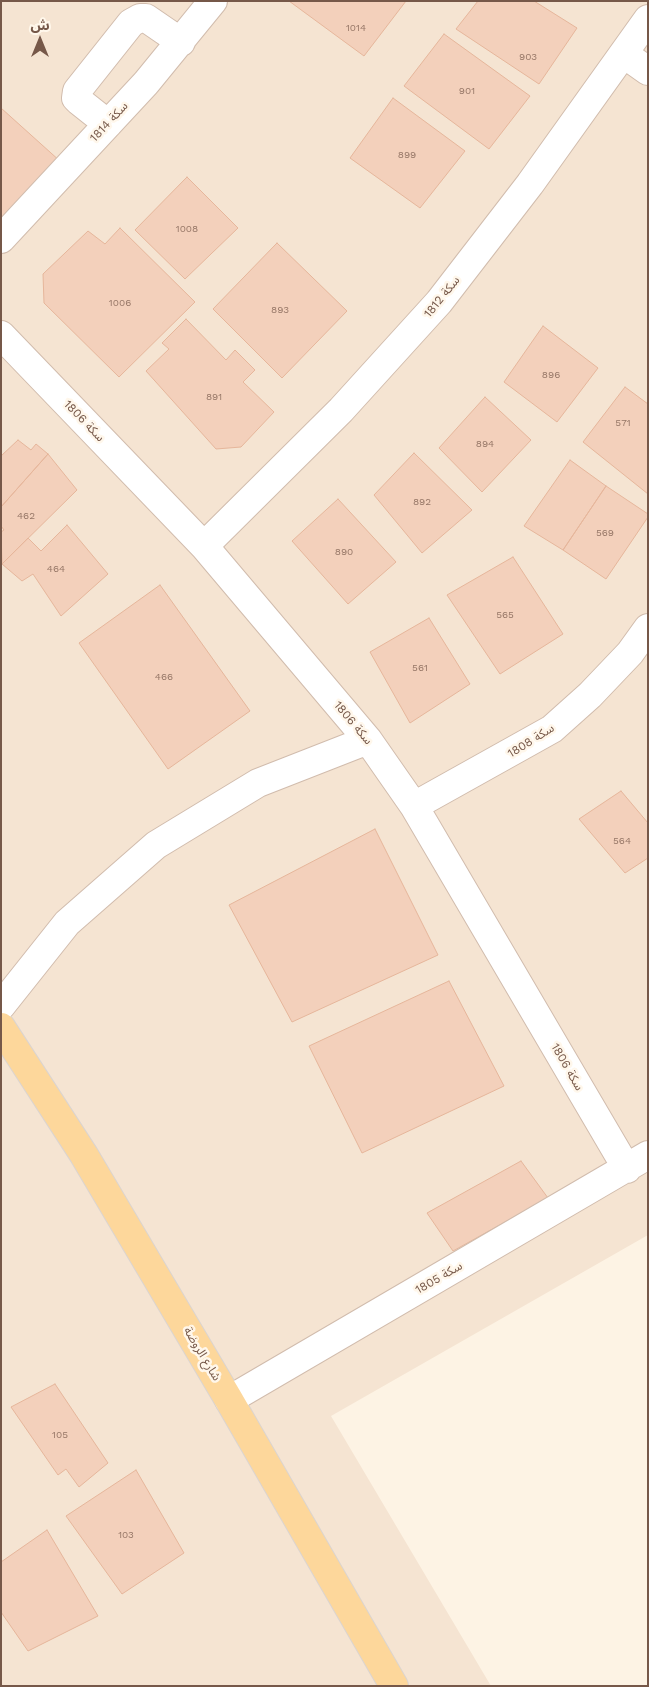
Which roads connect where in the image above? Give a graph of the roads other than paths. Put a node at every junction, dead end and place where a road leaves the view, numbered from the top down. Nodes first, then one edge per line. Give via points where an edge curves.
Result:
1 (213, 1) edge
2 (648, 19) edge
3 (181, 42) junction
4 (624, 54) junction
5 (648, 71) edge
6 (108, 124) junction
7 (1, 239) edge
8 (1, 335) edge
9 (204, 546) junction
10 (648, 628) edge
11 (368, 740) junction
12 (414, 806) junction
13 (1, 1006) edge
14 (1, 1027) edge
15 (637, 1162) edge
16 (229, 1400) junction
17 (394, 1686) edge

1 - 3 street, سكة 1814
2 - 4 street, سكة 1812
3 - 6 street, سكة 1814
3 - 6 street via 146,18 131,23 76,94
4 - 5 street
4 - 9 street, سكة 1812 via 439,302 341,410
6 - 7 street, سكة 1814
8 - 9 street, سكة 1806
9 - 11 street, سكة 1806
10 - 12 street, سكة 1808 via 630,653 552,729
11 - 12 street, سكة 1806
11 - 13 street via 258,783 156,845 68,923
12 - 15 street, سكة 1806
14 - 16 main road, شارع الروضة via 84,1155
15 - 16 street, سكة 1805
16 - 17 main road, شارع الروضة

